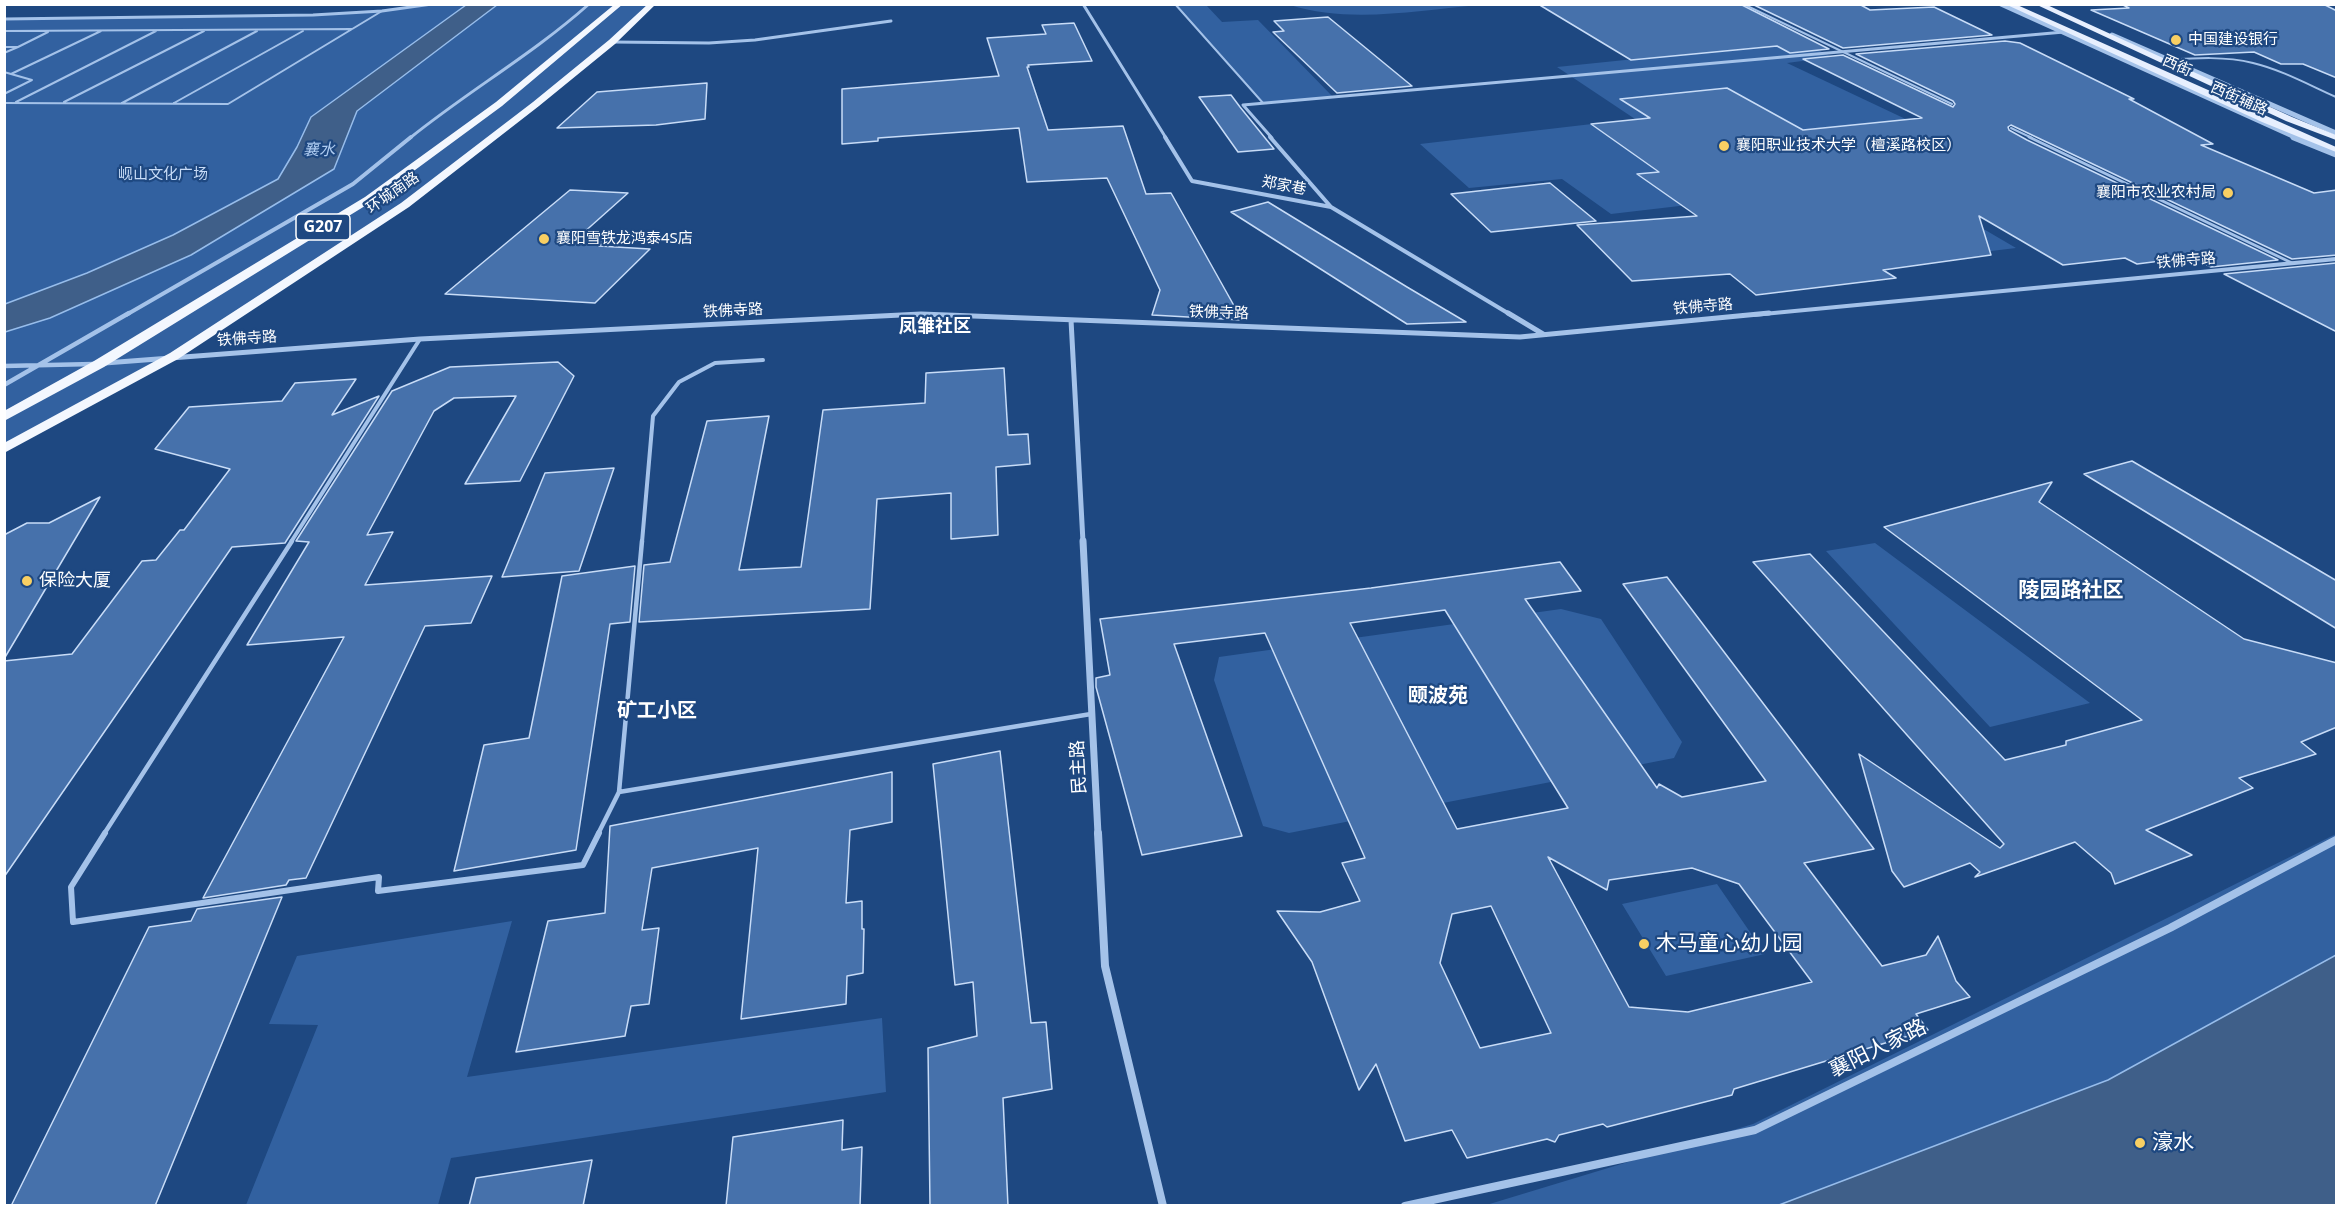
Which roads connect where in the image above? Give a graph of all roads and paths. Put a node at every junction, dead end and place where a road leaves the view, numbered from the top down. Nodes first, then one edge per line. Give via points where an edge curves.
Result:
1 (589, 4) edge
2 (620, 4) edge
3 (653, 4) edge
4 (1083, 4) edge
5 (1175, 4) edge
6 (1743, 4) edge
7 (2001, 4) edge
8 (2008, 4) edge
9 (2038, 4) edge
10 (2045, 4) edge
11 (431, 5) edge
12 (382, 11) junction
13 (4, 19) edge
14 (891, 21) dead end
15 (355, 29) junction
16 (103, 30) junction
17 (159, 30) junction
18 (206, 30) junction
19 (260, 30) junction
20 (305, 30) junction
21 (4, 31) edge
22 (52, 31) junction
23 (2065, 32) junction
24 (612, 42) junction
25 (4, 47) edge
26 (18, 47) junction
27 (1842, 52) junction
28 (4, 53) edge
29 (2163, 60) junction
30 (4, 72) edge
31 (11, 74) junction
32 (4, 94) edge
33 (2337, 97) edge
34 (4, 103) edge
35 (13, 103) junction
36 (62, 104) junction
37 (120, 104) junction
38 (173, 104) junction
39 (1263, 104) junction
40 (1952, 104) dead end
41 (2012, 128) dead end
42 (2337, 136) edge
43 (2337, 152) edge
44 (1331, 207) junction
45 (2337, 259) edge
46 (2292, 263) junction
47 (1071, 320) junction
48 (1545, 334) junction
49 (420, 339) junction
50 (174, 356) junction
51 (763, 360) dead end
52 (99, 364) junction
53 (42, 365) junction
54 (4, 366) edge
55 (4, 385) edge
56 (4, 417) edge
57 (4, 449) edge
58 (1091, 714) junction
59 (619, 792) junction
60 (2337, 840) edge
61 (1163, 1206) edge
62 (1405, 1206) edge

1 - 53 street via 558,32 438,115 352,184
2 - 52 highway, 环城南路 / G207 via 499,104 369,199
3 - 24 highway, 环城南路
4 - 44 street, 郑家巷 via 1192,182
5 - 39 lane
6 - 27 lane
7 - 23 street
8 - 23 main road, 西街
9 - 29 main road, 西街
10 - 29 street
11 - 12 street
12 - 13 street
12 - 15 lane
14 - 24 street via 755,40
15 - 20 lane
15 - 38 lane via 228,104
16 - 17 lane
16 - 22 lane
16 - 31 lane
17 - 18 lane
17 - 35 lane
18 - 19 lane
18 - 36 lane
19 - 20 lane
19 - 37 lane
20 - 38 lane
21 - 22 lane
22 - 26 lane
23 - 27 street
23 - 43 main road, 西街
24 - 50 highway, 环城南路 via 405,205
25 - 26 lane
26 - 28 lane
27 - 39 street
27 - 40 lane
29 - 33 lane via 2246,61
29 - 42 main road, 西街
30 - 31 lane
31 - 32 lane via 32,80
34 - 35 lane
35 - 36 lane
36 - 37 lane
37 - 38 lane
39 - 44 street via 1243,105
41 - 46 lane
44 - 48 street, 郑家巷
45 - 46 street, 铁佛寺路
46 - 48 street, 铁佛寺路
47 - 48 street, 铁佛寺路 via 1520,337
47 - 49 street, 铁佛寺路 via 921,314
47 - 58 street, 民主路
49 - 50 street, 铁佛寺路
49 - 59 lane via 71,886 73,922 379,877 378,891 583,865
50 - 52 street, 铁佛寺路
50 - 57 highway, 环城南路
51 - 59 lane via 715,363 679,381 653,416
52 - 53 street
52 - 56 highway, 环城南路 / G207
53 - 54 street
53 - 55 street
58 - 59 lane
58 - 61 street, 民主路 via 1105,966
60 - 62 street, 襄阳人家路 via 2170,928 1755,1130

